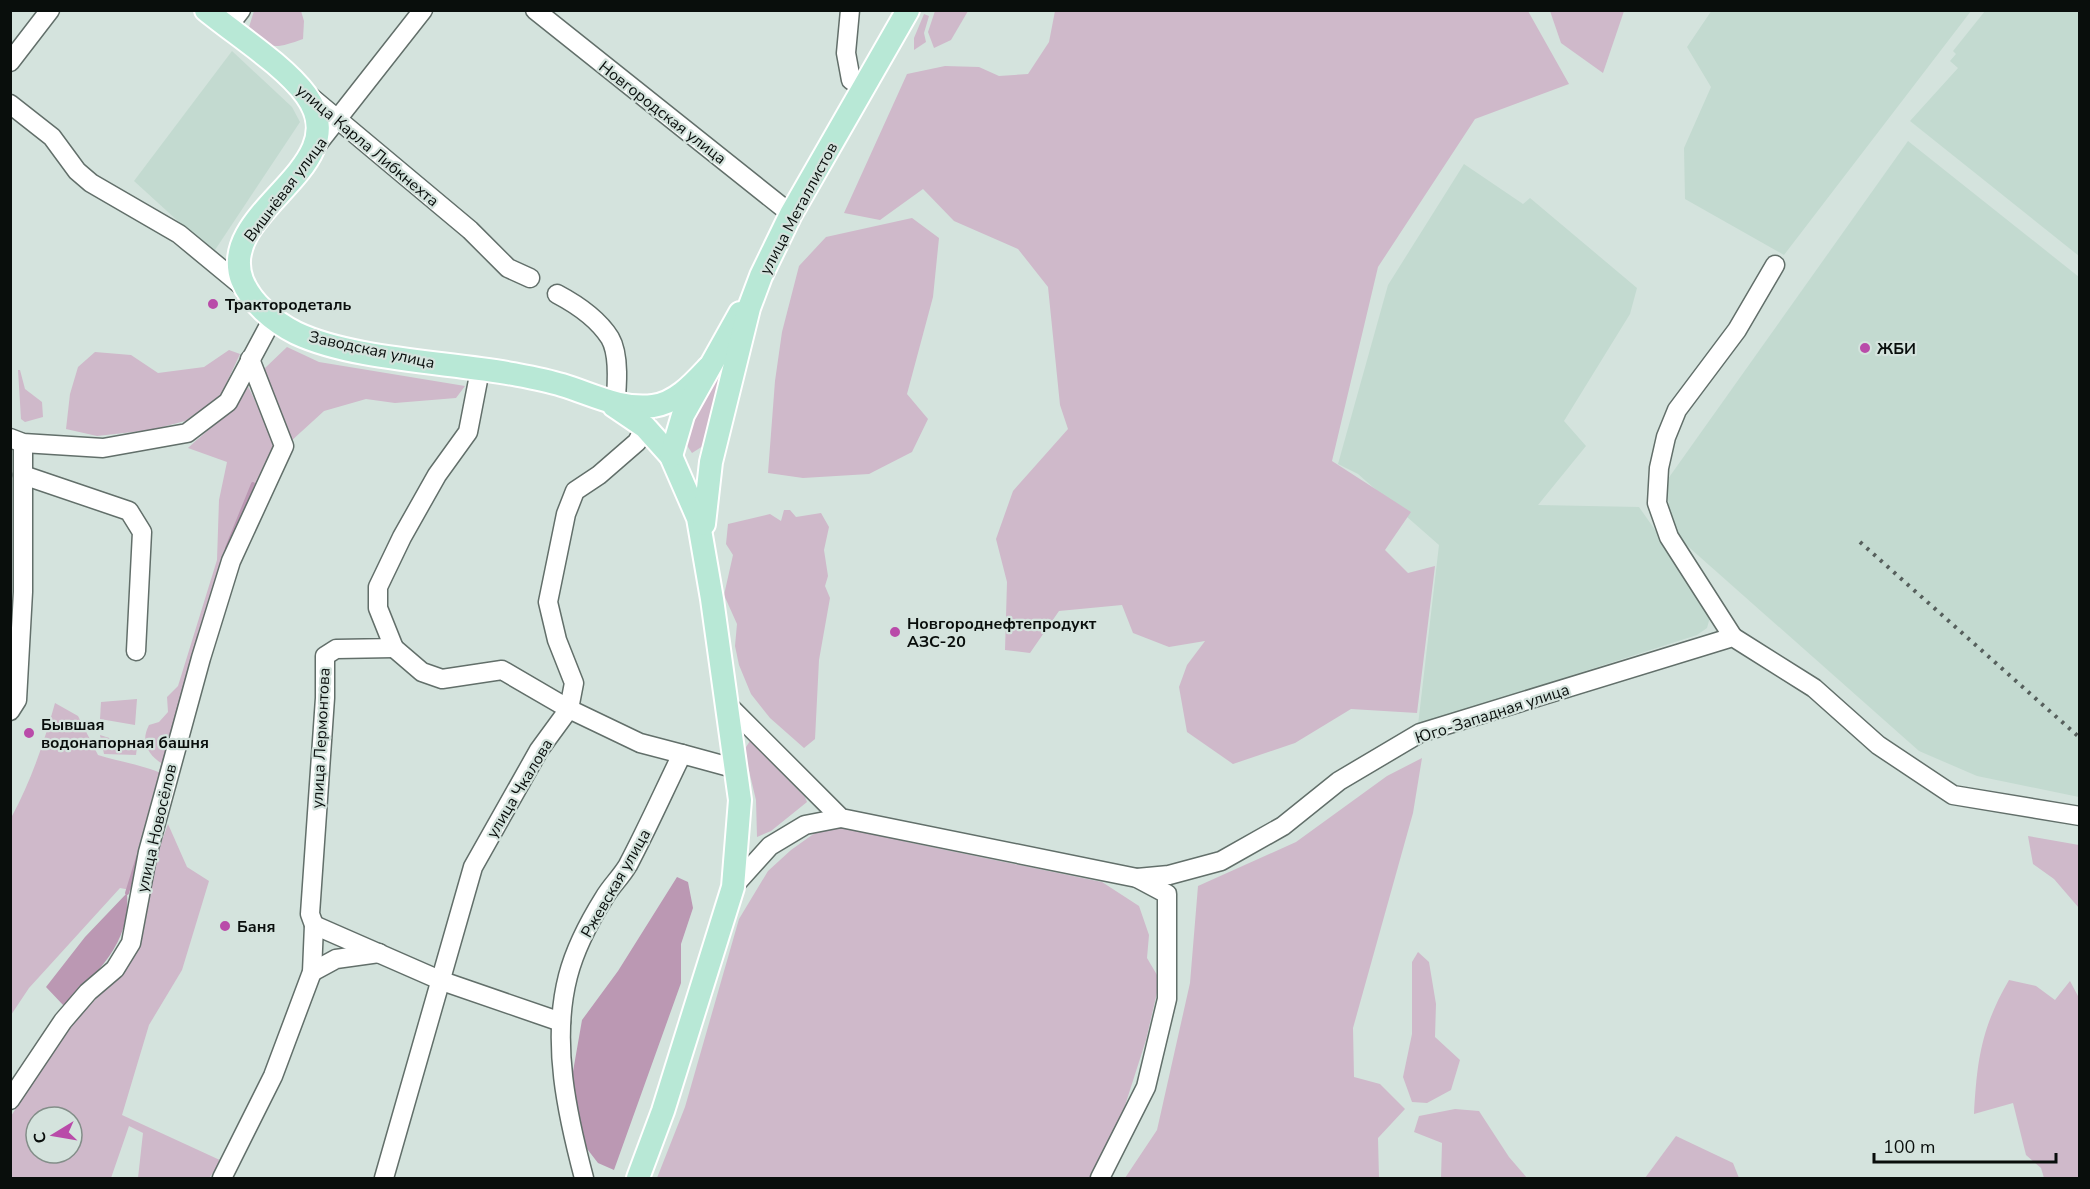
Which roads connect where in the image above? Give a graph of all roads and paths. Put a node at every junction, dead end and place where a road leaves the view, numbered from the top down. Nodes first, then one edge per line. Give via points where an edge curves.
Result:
1 (50, 10) edge
2 (206, 10) edge
3 (423, 10) edge
4 (535, 10) edge
5 (850, 10) edge
6 (908, 10) edge
7 (234, 19) edge
8 (10, 62) edge
9 (862, 88) junction
10 (301, 89) junction
11 (10, 104) edge
12 (337, 119) junction
13 (313, 150) junction
14 (791, 214) junction
15 (1775, 265) dead end
16 (761, 276) junction
17 (530, 278) dead end
18 (248, 291) junction
19 (556, 294) dead end
20 (273, 318) junction
21 (250, 359) junction
22 (708, 368) junction
23 (480, 370) junction
24 (609, 403) junction
25 (645, 417) junction
26 (17, 441) edge
27 (674, 462) junction
28 (711, 462) junction
29 (22, 475) junction
30 (706, 561) junction
31 (1733, 637) junction
32 (394, 648) junction
33 (135, 651) dead end
34 (728, 705) junction
35 (569, 709) junction
36 (10, 711) edge
37 (682, 754) junction
38 (737, 769) junction
39 (2079, 816) edge
40 (841, 818) junction
41 (1169, 875) junction
42 (1137, 878) junction
43 (733, 887) junction
44 (1167, 894) junction
45 (314, 925) junction
46 (379, 953) junction
47 (312, 972) junction
48 (442, 981) junction
49 (561, 1022) junction
50 (10, 1100) edge
51 (222, 1179) edge
52 (384, 1179) edge
53 (584, 1179) edge
54 (638, 1179) edge
55 (1100, 1179) edge

1 - 8 street
2 - 7 main road, улица Карла Либкнехта
3 - 12 street, Вишнёвая улица
4 - 14 street, Новгородская улица
5 - 9 street via 846,53 851,80
6 - 9 main road, улица Металлистов
7 - 10 main road, улица Карла Либкнехта
9 - 14 main road, улица Металлистов
10 - 12 street, улица Карла Либкнехта
10 - 13 main road via 318,124
11 - 18 street, Заводская улица via 52,137 91,183 179,234
12 - 13 street, Вишнёвая улица
12 - 17 street, улица Карла Либкнехта via 470,230 508,268
13 - 18 main road, Вишнёвая улица via 247,234 239,268
14 - 16 main road, улица Металлистов
15 - 31 street via 1737,330 1677,410 1659,468 1657,503 1669,537
16 - 22 main road
16 - 28 main road, улица Металлистов via 749,308
18 - 20 main road, Заводская улица
19 - 24 street via 579,306 610,338 615,356
20 - 21 street
20 - 23 main road, Заводская улица via 295,332 332,344
21 - 26 street via 228,402 187,433 103,448
21 - 50 street, улица Новосёлов via 284,446 231,561 201,658 148,852 131,943 115,969 63,1021
22 - 25 main road via 676,398
22 - 27 main road via 683,416
23 - 24 main road, Заводская улица via 561,385
23 - 32 street via 468,432 425,496 378,587 378,608
24 - 25 main road, Заводская улица
25 - 27 main road, Заводская улица
25 - 35 street, улица Чкалова via 637,442 575,491 566,514 548,602 574,684
26 - 29 street
27 - 28 main road
27 - 30 main road, Заводская улица via 698,518
28 - 30 main road, улица Металлистов via 704,529
29 - 33 street via 129,511 142,532
29 - 36 street via 18,692
30 - 34 main road
31 - 39 street via 1814,688 1878,745 1953,795
31 - 41 street, Юго-Западная улица via 1420,733 1339,781 1283,826 1221,861
32 - 35 street via 422,672 442,679 502,670
32 - 45 street, улица Лермонтова via 336,649 325,656 310,914
34 - 38 main road
34 - 40 street
35 - 37 street via 640,743
35 - 48 street, улица Чкалова via 539,750 473,867
37 - 38 street
37 - 49 street, Ржевская улица via 627,867 604,897 584,934 568,976
38 - 43 main road via 740,800
40 - 42 street
40 - 43 street via 805,825 770,846
41 - 42 street, Юго-Западная улица
41 - 44 street
42 - 44 street
43 - 54 main road
44 - 55 street via 1167,999 1146,1087
45 - 46 street
45 - 47 street, улица Лермонтова
46 - 47 street via 336,959
46 - 48 street
47 - 51 street, улица Лермонтова via 273,1076
48 - 49 street
48 - 52 street, улица Чкалова
49 - 53 street, Ржевская улица via 568,1117

